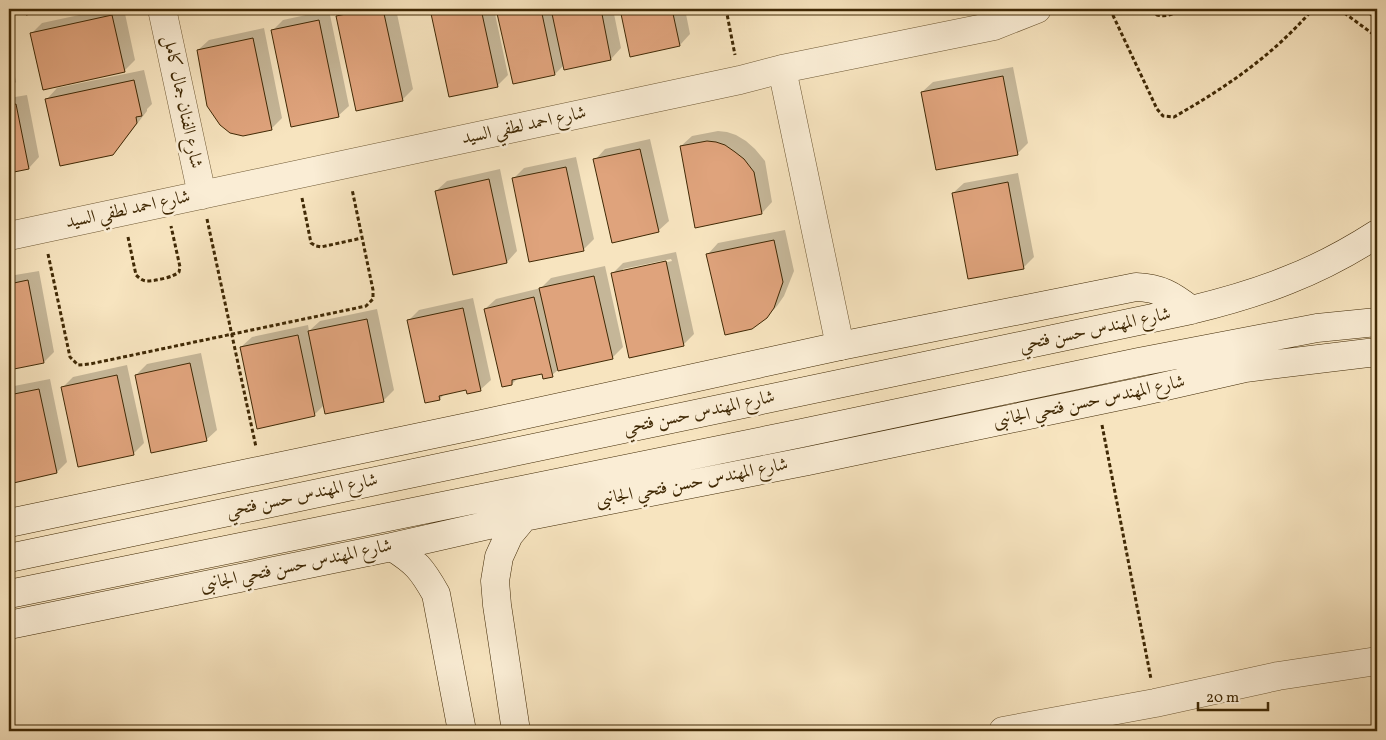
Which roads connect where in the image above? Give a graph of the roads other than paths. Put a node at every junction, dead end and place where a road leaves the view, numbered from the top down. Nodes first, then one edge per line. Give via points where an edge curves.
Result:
1 (162, 9) edge
2 (1037, 9) edge
3 (782, 69) junction
4 (202, 195) junction
5 (1377, 234) edge
6 (9, 236) edge
7 (1191, 310) junction
8 (1377, 322) edge
9 (840, 346) junction
10 (1377, 353) edge
11 (1139, 362) junction
12 (1144, 391) junction
13 (482, 424) junction
14 (802, 433) junction
15 (491, 456) junction
16 (808, 461) junction
17 (524, 517) junction
18 (9, 523) edge
19 (392, 547) junction
20 (9, 558) edge
21 (19, 592) edge
22 (35, 619) junction
23 (9, 625) edge
24 (1377, 661) edge
25 (462, 731) edge
26 (516, 731) edge
27 (1003, 731) edge

1 - 4 street, شارع الفنان جمال كامل
2 - 3 street, شارع احمد لطفي السيد via 994,26
3 - 4 street, شارع احمد لطفي السيد
3 - 9 street
4 - 6 street, شارع احمد لطفي السيد
5 - 7 street, شارع المهندس حسن فتحي via 1340,256 1288,280
7 - 9 street via 1164,292 1136,287
7 - 15 street, شارع المهندس حسن فتحي
8 - 11 street via 1317,328
9 - 13 street
10 - 12 street, شارع المهندس حسن فتحي الجانبى via 1245,368
11 - 12 street
11 - 14 street
12 - 16 street, شارع المهندس حسن فتحي الجانبى
13 - 15 street
13 - 18 street
14 - 16 street
14 - 21 street
15 - 20 street, شارع المهندس حسن فتحي
16 - 17 street, شارع المهندس حسن فتحي الجانبى
17 - 19 street, شارع المهندس حسن فتحي الجانبى
17 - 26 street via 509,535 499,557 495,581
19 - 22 street, شارع المهندس حسن فتحي الجانبى
19 - 25 street via 425,575 436,594
21 - 22 street
22 - 23 street, شارع المهندس حسن فتحي الجانبى
24 - 27 street via 1278,676

